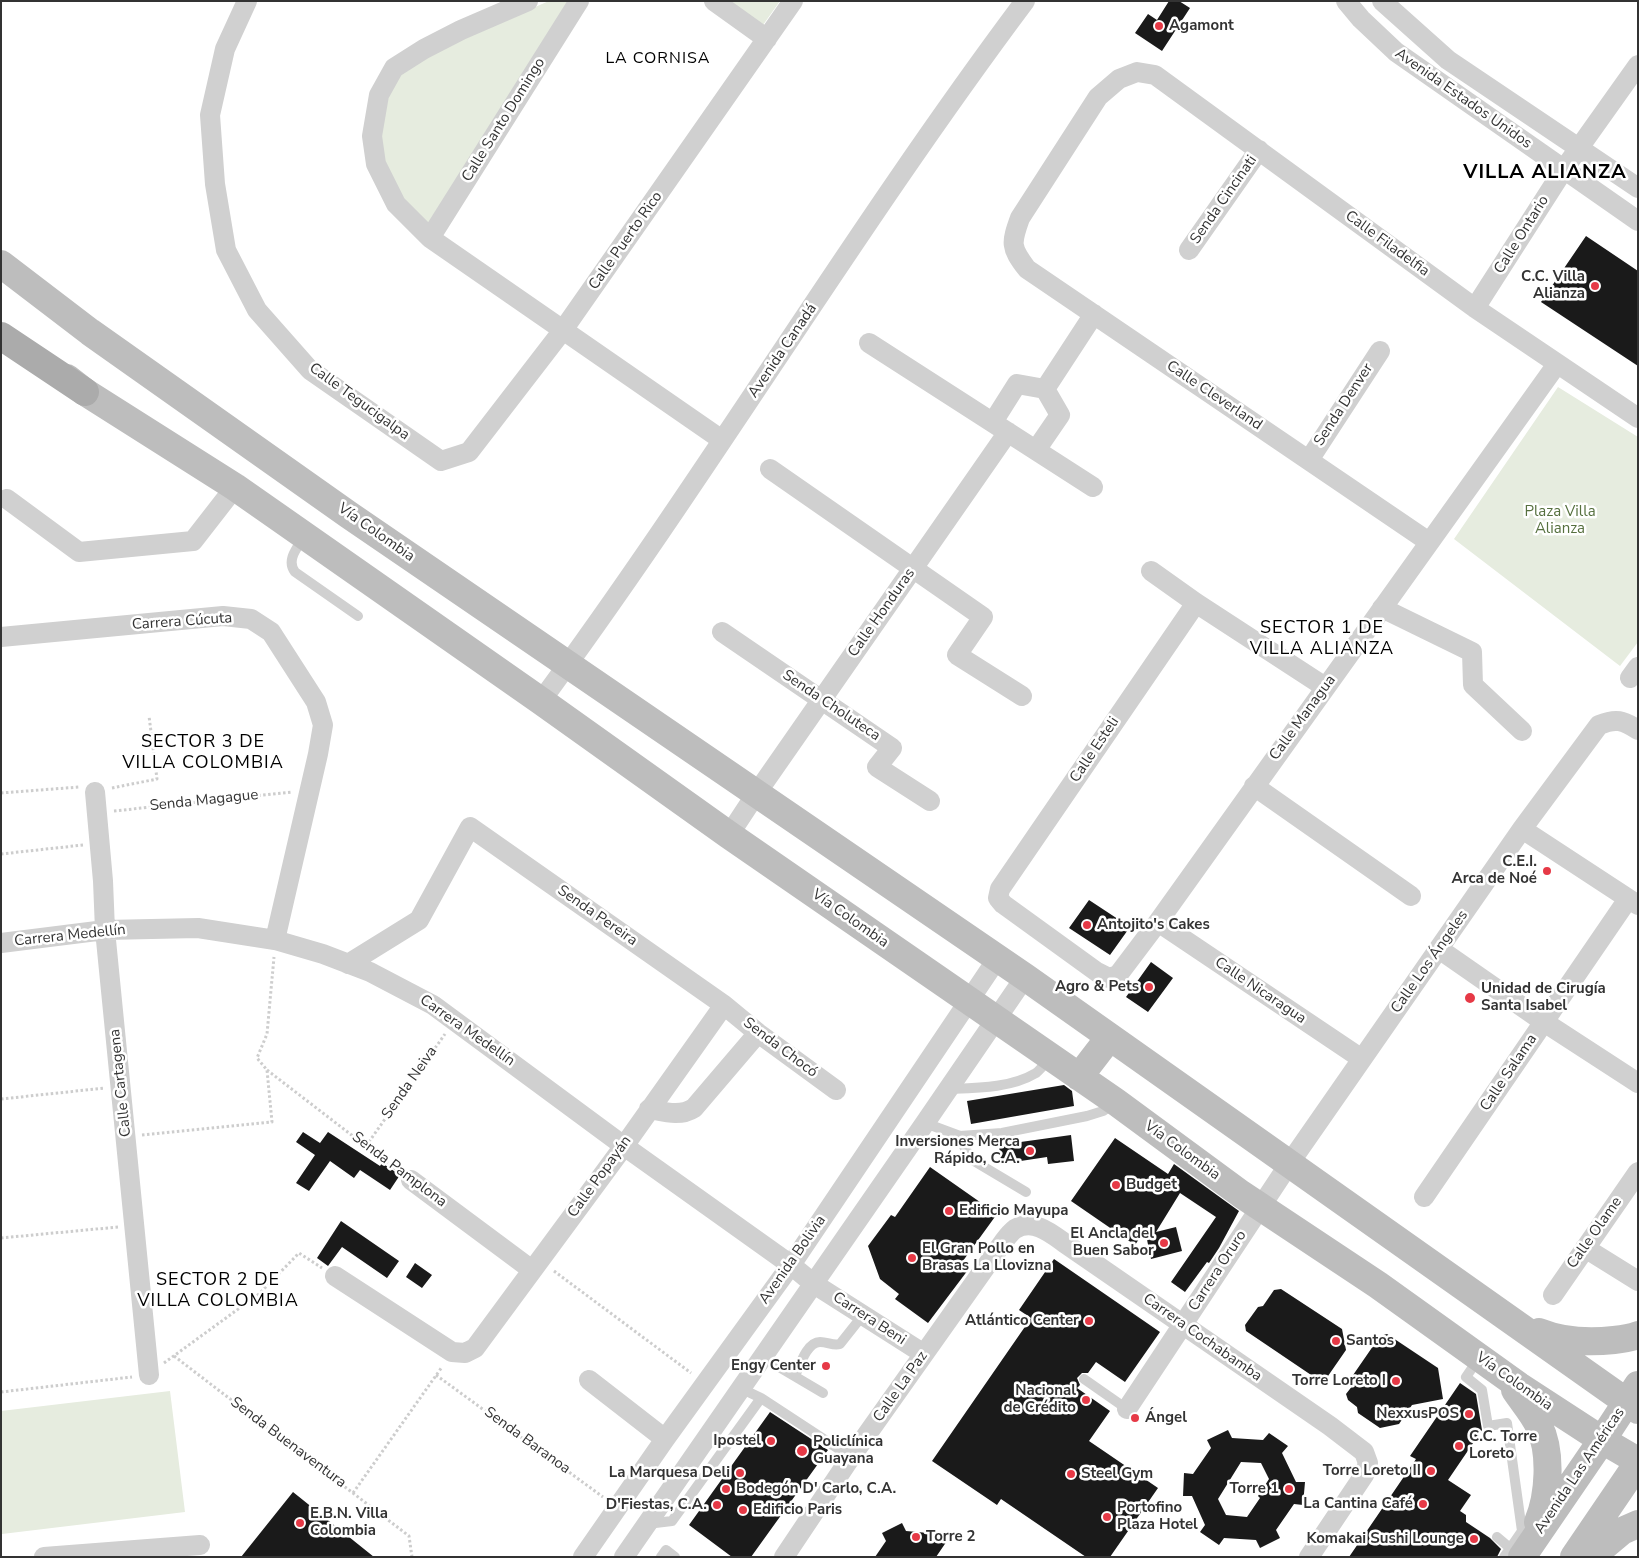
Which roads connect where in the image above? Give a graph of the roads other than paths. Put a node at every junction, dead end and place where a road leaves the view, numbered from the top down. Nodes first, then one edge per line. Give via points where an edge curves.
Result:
1 (247, 1) edge
2 (528, 1) edge
3 (579, 1) edge
4 (714, 1) edge
5 (793, 1) edge
6 (1025, 1) edge
7 (1346, 1) edge
8 (1382, 1) edge
9 (767, 39) junction
10 (1638, 65) edge
11 (1579, 148) junction
12 (1259, 150) junction
13 (1564, 169) junction
14 (1638, 188) edge
15 (1638, 221) edge
16 (430, 238) junction
17 (1013, 240) joint
18 (1189, 250) dead end
19 (1, 264) edge
20 (1475, 308) junction
21 (1094, 314) junction
22 (1, 326) edge
23 (563, 330) junction
24 (1, 336) edge
25 (869, 343) dead end
26 (1380, 351) dead end
27 (1557, 364) junction
28 (1045, 389) junction
29 (85, 392) junction
30 (1638, 418) edge
31 (1000, 427) junction
32 (722, 440) junction
33 (1036, 450) junction
34 (1309, 460) junction
35 (442, 461) joint
36 (770, 469) dead end
37 (235, 487) junction
38 (1093, 487) dead end
39 (7, 499) dead end
40 (304, 536) junction
41 (1429, 542) junction
42 (913, 568) junction
43 (1151, 572) dead end
44 (1196, 603) junction
45 (1382, 608) junction
46 (358, 616) dead end
47 (722, 632) dead end
48 (1, 637) edge
49 (568, 665) junction
50 (1317, 682) junction
51 (1022, 696) dead end
52 (822, 699) junction
53 (541, 701) junction
54 (1638, 730) edge
55 (1522, 731) dead end
56 (1254, 786) junction
57 (95, 792) road end
58 (756, 794) junction
59 (930, 801) dead end
60 (1522, 830) junction
61 (729, 835) junction
62 (1411, 896) dead end
63 (1633, 902) edge
64 (1158, 922) junction
65 (105, 930) junction
66 (275, 940) junction
67 (1, 943) edge
68 (1440, 950) junction
69 (997, 959) junction
70 (348, 964) junction
71 (1118, 975) joint
72 (1025, 977) junction
73 (968, 1001) junction
74 (724, 1005) junction
75 (997, 1019) junction
76 (1544, 1022) junction
77 (758, 1033) junction
78 (1109, 1038) junction
79 (1051, 1057) junction
80 (1362, 1059) junction
81 (1079, 1077) junction
82 (1638, 1083) edge
83 (949, 1089) junction
84 (836, 1090) dead end
85 (1116, 1102) junction
86 (649, 1108) junction
87 (925, 1123) junction
88 (960, 1136) junction
89 (624, 1146) junction
90 (1289, 1164) junction
91 (1638, 1172) edge
92 (411, 1180) road end
93 (1026, 1192) dead end
94 (1424, 1197) dead end
95 (1260, 1206) junction
96 (1027, 1226) joint
97 (1585, 1248) junction
98 (536, 1265) junction
99 (790, 1265) junction
100 (335, 1276) road end
101 (1638, 1281) edge
102 (814, 1284) junction
103 (1553, 1294) dead end
104 (863, 1315) junction
105 (1515, 1323) junction
106 (1183, 1325) junction
107 (1638, 1336) edge
108 (924, 1354) junction
109 (762, 1357) junction
110 (1479, 1357) junction
111 (149, 1375) road end
112 (795, 1376) junction
113 (1508, 1378) junction
114 (590, 1380) dead end
115 (1084, 1380) dead end
116 (740, 1388) junction
117 (823, 1393) dead end
118 (761, 1398) junction
119 (1634, 1399) edge
120 (1127, 1409) joint
121 (665, 1438) junction
122 (1602, 1440) junction
123 (852, 1457) junction
124 (1638, 1462) edge
125 (646, 1524) junction
126 (1638, 1524) edge
127 (1497, 1537) dead end
128 (200, 1545) dead end
129 (1515, 1553) edge
130 (44, 1557) edge
131 (583, 1557) edge
132 (624, 1557) edge
133 (661, 1557) edge
134 (675, 1557) edge
135 (784, 1557) edge
136 (1309, 1557) edge
137 (1574, 1557) edge
138 (1591, 1557) edge

1 - 35 street, Calle Tegucigalpa via 225,49 210,115 215,184 226,250 257,310 310,370
2 - 16 street via 424,49 394,68 379,95 372,136 376,164 396,204
3 - 16 street, Calle Santo Domingo
4 - 9 street
5 - 9 street, Calle Puerto Rico
6 - 32 street, Avenida Canadá via 970,74
7 - 13 street, Avenida Estados Unidos via 1396,52
8 - 11 street, Avenida Estados Unidos via 1448,60
9 - 23 street, Calle Puerto Rico
10 - 11 street, Calle Ontario
11 - 13 street, Calle Ontario
11 - 14 street, Avenida Estados Unidos
12 - 17 street, Calle Filadelfia via 1155,75 1138,72 1119,79 1098,97 1020,218
12 - 18 street, Senda Cincinati
12 - 20 street, Calle Filadelfia
13 - 15 street, Avenida Estados Unidos
13 - 20 street, Calle Ontario
16 - 23 street
17 - 21 street, Calle Cleverland via 1016,255 1027,269
19 - 49 main road, Vía Colombia via 106,344
20 - 27 street, Calle Filadelfia
21 - 28 street
21 - 34 street, Calle Cleverland
22 - 29 main road, Vía Colombia
23 - 32 street
23 - 35 street, Calle Puerto Rico via 469,452
24 - 29 main road
25 - 31 street
26 - 34 street, Senda Denver
27 - 30 street, Calle Filadelfia
27 - 41 street, Calle Managua
28 - 31 street, Calle Honduras via 1017,384
28 - 33 street via 1060,415
29 - 37 main road, Vía Colombia
31 - 33 street
31 - 42 street, Calle Honduras
32 - 49 street, Avenida Canadá
33 - 38 street
34 - 41 street, Calle Cleverland
36 - 42 street
37 - 39 street via 193,540 79,552
37 - 40 main road, Vía Colombia
40 - 46 lane via 291,567
40 - 53 main road, Vía Colombia
41 - 45 street, Calle Managua
42 - 51 street via 983,617 957,655
42 - 52 street, Calle Honduras
43 - 44 street
44 - 50 street
44 - 71 street, Calle Esteli via 1000,889 998,898 1097,972 1109,978
45 - 50 street, Calle Managua
45 - 55 street via 1472,652 1473,685
47 - 52 street, Senda Choluteca
48 - 66 street, Carrera Cúcuta via 223,616 251,620 271,632 316,702 323,725
49 - 53 street, Avenida Canadá
49 - 58 main road, Vía Colombia
50 - 56 street, Calle Managua
52 - 58 street, Calle Honduras
52 - 59 street, Senda Choluteca via 892,748 877,767
53 - 61 main road, Vía Colombia
54 - 60 street, Calle Los Ángeles via 1628,723 1612,719 1599,725
56 - 62 street
56 - 64 street, Calle Managua
57 - 65 street, Calle Cartagena
58 - 61 street
58 - 69 main road, Vía Colombia
60 - 63 street
60 - 68 street, Calle Los Ángeles
61 - 73 main road, Vía Colombia
63 - 76 street, Calle Salama
64 - 71 street, Calle Managua
64 - 80 street, Calle Nicaragua
65 - 66 street, Carrera Medellín via 198,928
65 - 67 street, Carrera Medellín
65 - 111 street, Calle Cartagena
66 - 70 street, Carrera Medellín
68 - 76 street
68 - 80 street, Calle Los Ángeles
69 - 72 main road, Vía Colombia
69 - 73 street, Avenida Bolivia
70 - 74 street, Senda Pereira via 419,920 470,827
70 - 89 street, Carrera Medellín via 433,1005
72 - 75 street, Avenida Bolivia
72 - 78 main road, Vía Colombia
73 - 75 main road, Vía Colombia
73 - 99 street, Avenida Bolivia
74 - 77 street, Senda Chocó
74 - 86 street, Calle Popayán
75 - 79 main road, Vía Colombia
75 - 83 street, Avenida Bolivia
76 - 82 street
76 - 94 street, Calle Salama
77 - 84 street, Senda Chocó
77 - 86 street via 694,1108 675,1114
78 - 81 main road
78 - 90 main road, Vía Colombia
79 - 81 main road, Vía Colombia
79 - 83 lane via 1038,1072 1002,1085
80 - 90 street, Calle Los Ángeles
81 - 85 main road, Vía Colombia
83 - 87 street, Avenida Bolivia
85 - 88 lane via 1103,1111 1037,1127
85 - 95 main road, Vía Colombia
86 - 89 street, Calle Popayán
87 - 88 lane
87 - 102 street, Avenida Bolivia
88 - 93 lane via 974,1161
89 - 98 street, Calle Popayán
89 - 99 street, Carrera Medellín
90 - 95 street, Carrera Oruro
90 - 105 main road, Vía Colombia
91 - 97 street, Calle Olame
92 - 98 street, Senda Pamplona
95 - 106 street, Carrera Oruro
95 - 110 main road, Vía Colombia
96 - 106 street, Carrera Cochabamba via 1039,1226
96 - 108 street, Calle La Paz via 1015,1229 1004,1241
97 - 101 street
97 - 103 street, Calle Olame
98 - 100 street, Calle Popayán via 475,1348 465,1353 452,1352
99 - 102 street, Carrera Medellín
99 - 121 street, Avenida Bolivia
102 - 104 street, Carrera Beni
102 - 109 street, Avenida Bolivia
104 - 108 street, Carrera Beni
104 - 112 lane via 840,1344 814,1342
105 - 107 main road via 1575,1342
105 - 119 main road, Vía Colombia
106 - 120 street, Carrera Oruro
106 - 136 street, Carrera Cochabamba via 1364,1452 1368,1463 1364,1475
108 - 123 street, Calle La Paz
109 - 112 lane
109 - 116 street, Avenida Bolivia
110 - 113 main road, Vía Colombia
110 - 129 lane via 1466,1377 1482,1390 1488,1426 1507,1423 1522,1531
112 - 117 lane
113 - 122 main road, Vía Colombia
113 - 129 main road via 1540,1426 1548,1476 1540,1519
114 - 121 street
115 - 120 lane
116 - 118 lane
116 - 125 street, Avenida Bolivia
118 - 123 lane
118 - 125 lane via 672,1521
119 - 122 main road, Avenida Las Américas
121 - 131 street, Avenida Bolivia
122 - 124 main road, Vía Colombia
122 - 129 main road, Avenida Las Américas
123 - 135 street, Calle La Paz
124 - 137 main road
125 - 132 street, Avenida Bolivia
126 - 138 main road via 1622,1531
127 - 129 lane
128 - 130 street
133 - 134 lane via 666,1550

